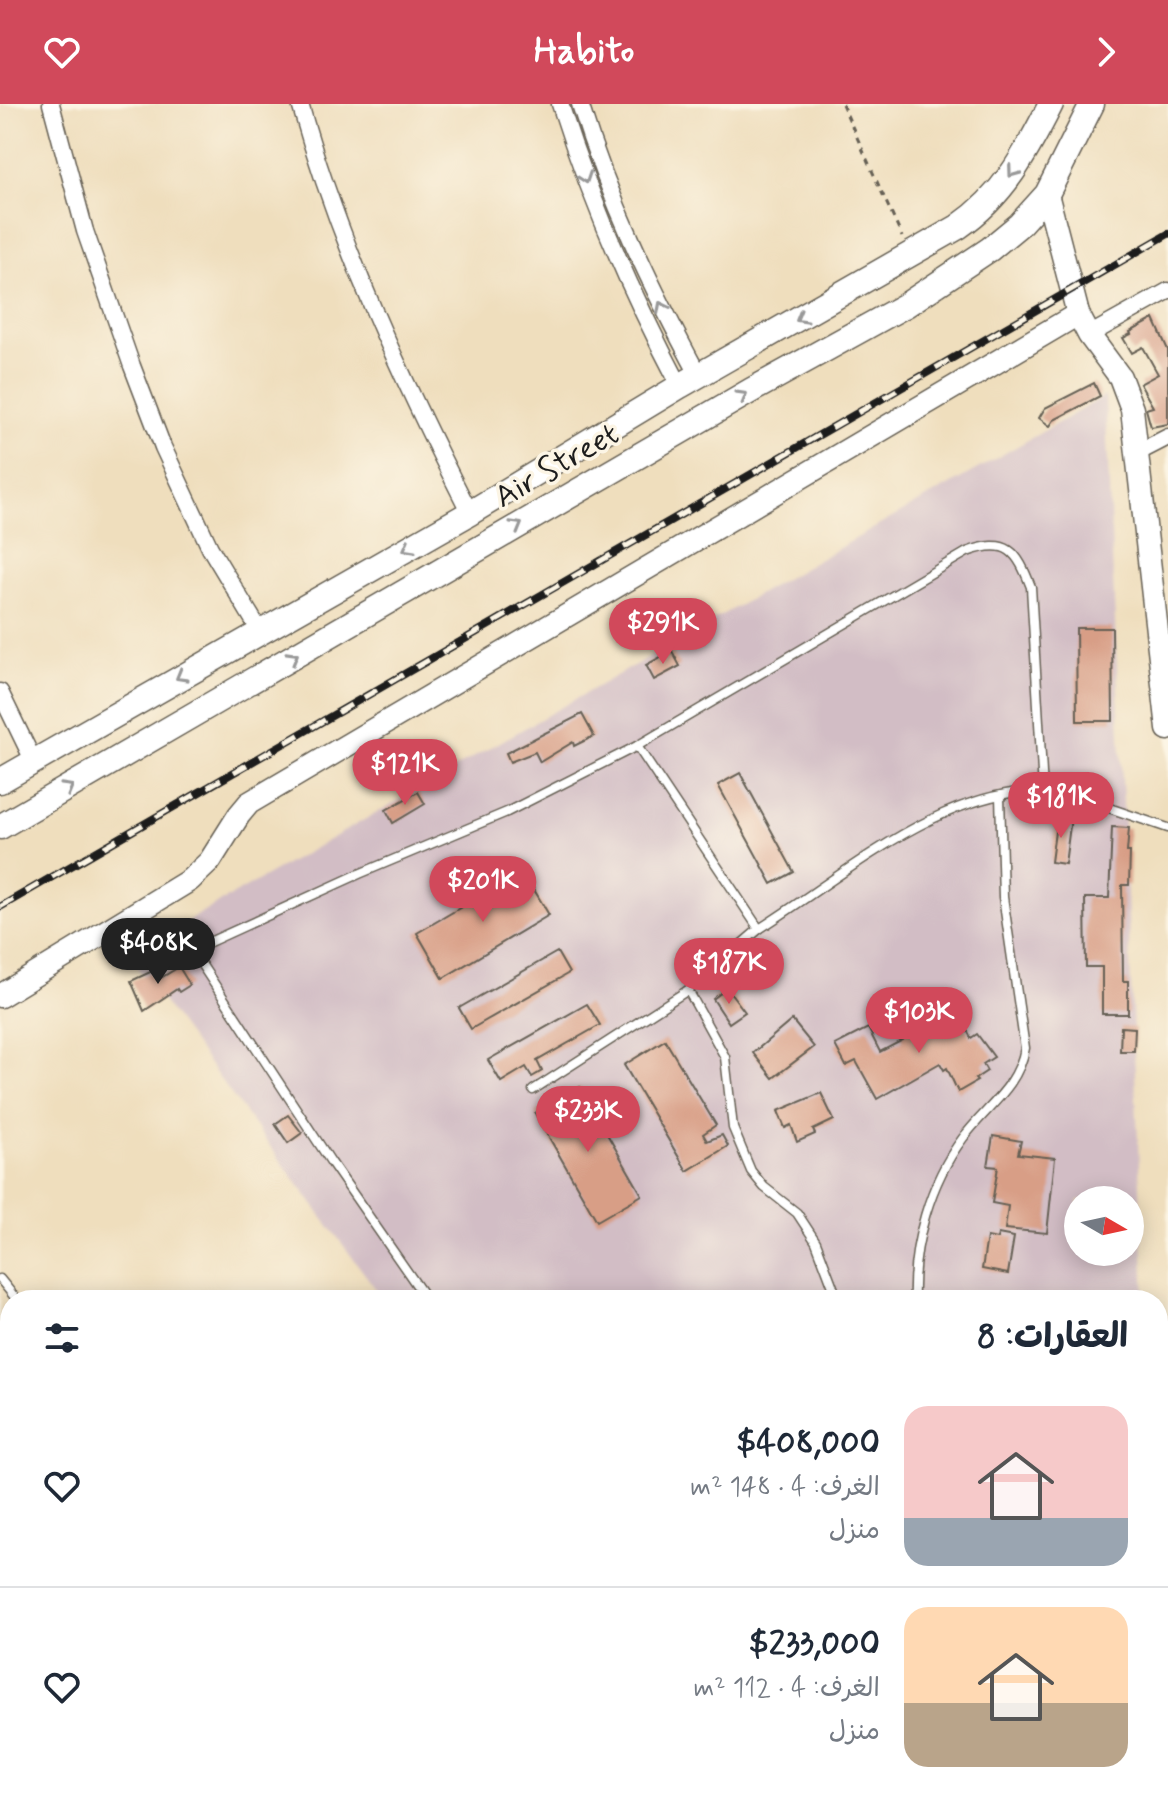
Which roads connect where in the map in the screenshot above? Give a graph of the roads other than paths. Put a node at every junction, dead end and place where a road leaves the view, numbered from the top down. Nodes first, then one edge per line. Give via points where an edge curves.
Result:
1 (51, 104) edge
2 (300, 104) edge
3 (560, 104) edge
4 (580, 104) edge
5 (1051, 104) edge
6 (1092, 104) edge
7 (1047, 194) junction
8 (1168, 291) edge
9 (1078, 314) junction
10 (1089, 335) junction
11 (689, 381) junction
12 (1168, 437) edge
13 (1137, 453) junction
14 (470, 513) junction
15 (260, 631) junction
16 (1, 697) edge
17 (1168, 729) edge
18 (637, 746) junction
19 (34, 762) junction
20 (0, 781) edge
21 (1043, 790) junction
22 (1000, 796) junction
23 (0, 827) edge
24 (1168, 828) edge
25 (759, 929) junction
26 (97, 937) junction
27 (192, 950) junction
28 (688, 990) junction
29 (0, 996) edge
30 (533, 1090) dead end
31 (420, 1290) edge
32 (834, 1290) edge
33 (913, 1290) edge

1 - 15 street via 85,231 158,433 210,548
2 - 14 street via 373,308
3 -> 11 street via 622,271
11 -> 4 street
5 -> 11 main road, Air Street via 1030,148 980,212
6 - 7 main road, Air Street
7 - 9 street
23 -> 7 main road, Air Street via 906,305 990,249
8 - 10 street
9 - 10 street
9 - 26 street via 249,803 210,861 190,880
10 - 13 street via 1127,390
11 - 14 main road, Air Street
12 - 13 street
13 - 17 street
14 -> 15 main road, Air Street
15 -> 19 main road, Air Street
16 - 19 street
18 - 21 lane via 928,574 987,545 1005,547 1021,560 1031,587
18 - 25 lane
18 - 27 lane via 507,812
19 - 20 main road, Air Street
21 - 22 lane
21 - 24 lane
22 - 25 lane via 923,823
22 - 33 lane via 1003,897 1025,1048 1022,1067 941,1172 926,1208
25 - 28 lane
26 - 27 lane
26 - 29 street
27 - 31 lane
28 - 30 lane
28 - 32 lane via 725,1057 733,1128 751,1171 797,1213 816,1242

